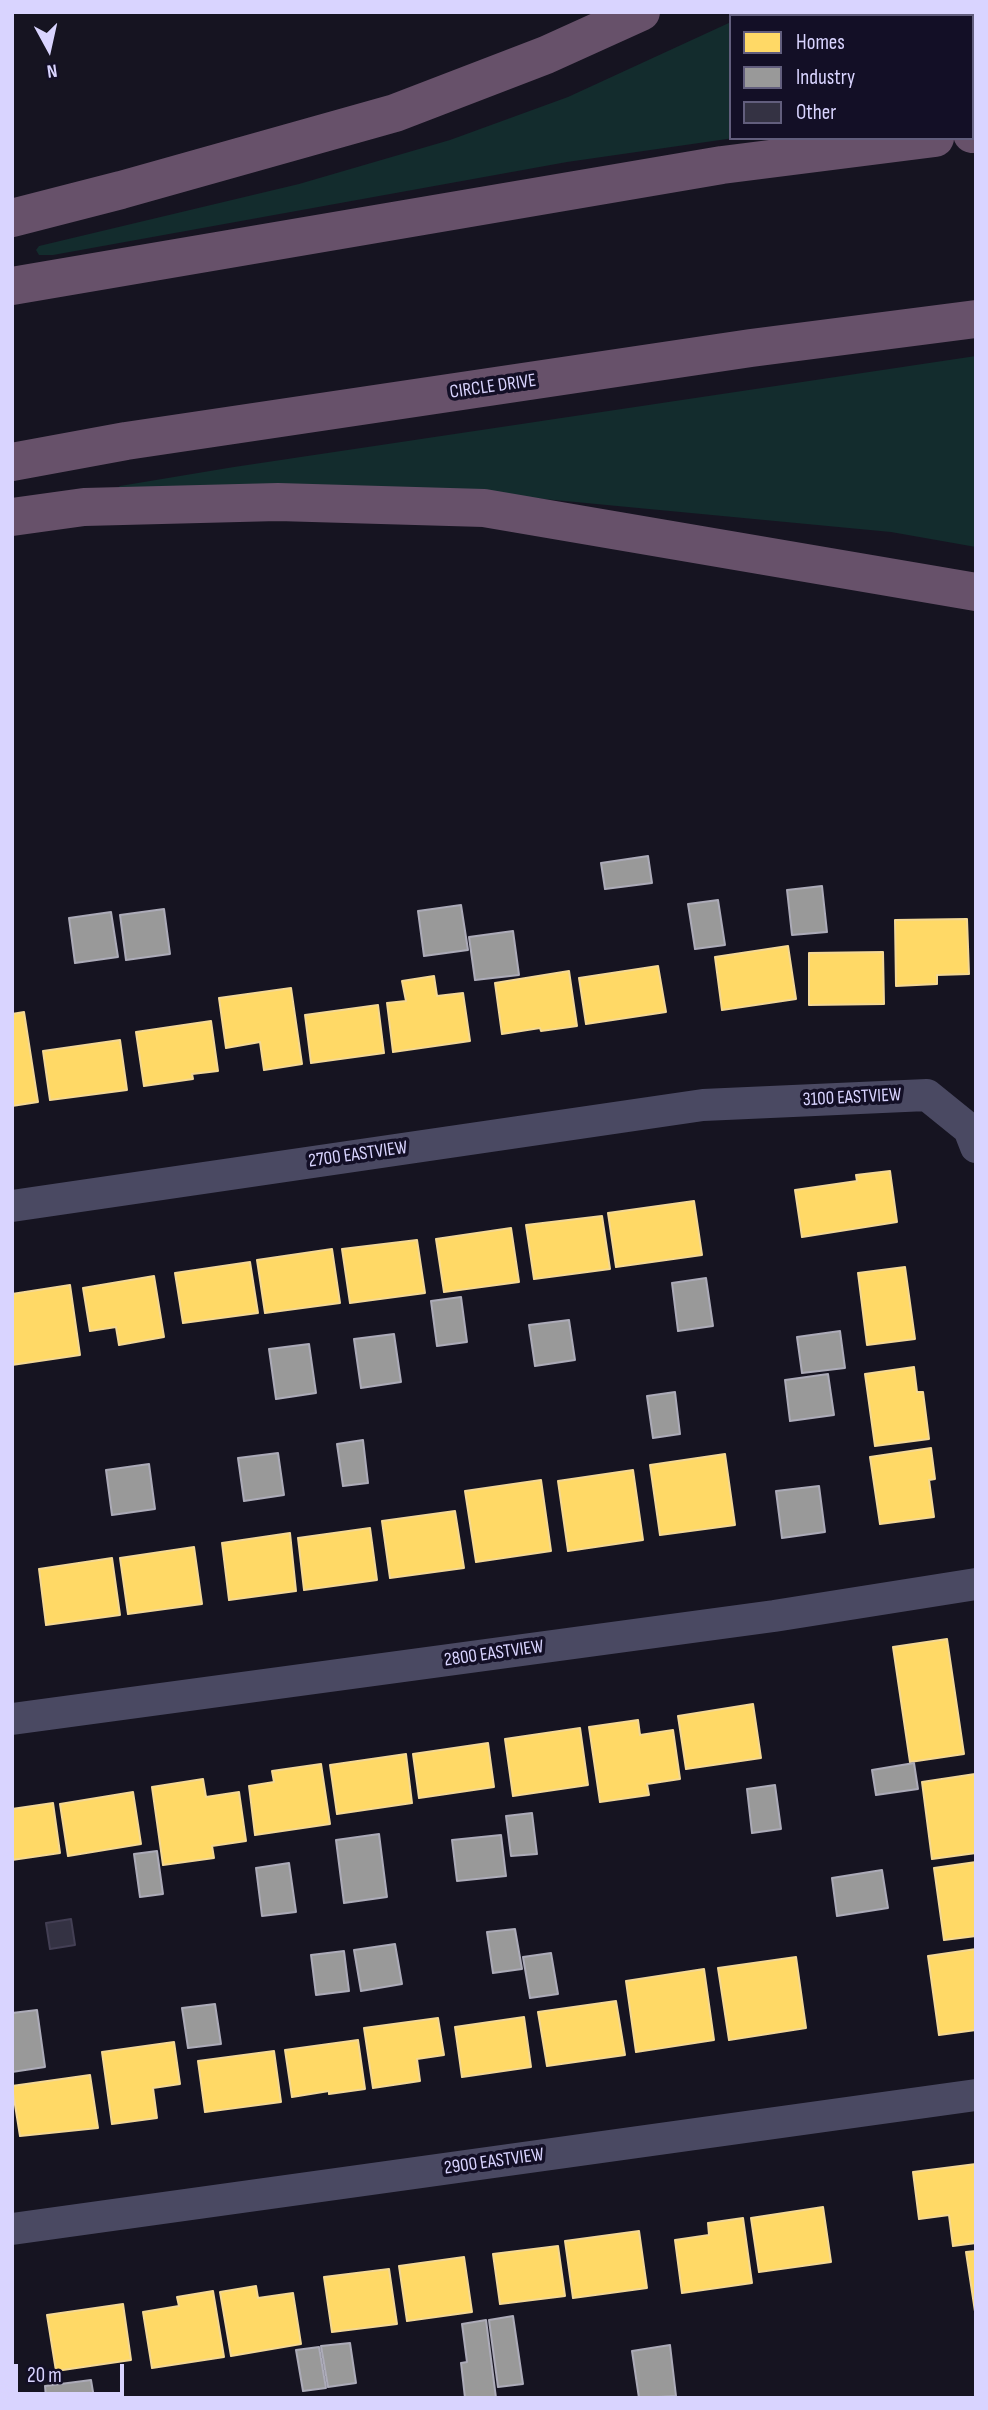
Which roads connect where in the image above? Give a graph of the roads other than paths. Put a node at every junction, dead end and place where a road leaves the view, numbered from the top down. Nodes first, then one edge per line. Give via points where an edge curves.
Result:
1 (641, 12) edge
2 (919, 140) edge
3 (12, 218) edge
4 (12, 286) edge
5 (976, 319) edge
6 (12, 462) edge
7 (12, 517) edge
8 (976, 592) edge
9 (703, 1105) joint
10 (976, 1147) edge
11 (12, 1206) edge
12 (976, 1584) edge
13 (12, 1719) edge
14 (976, 2095) edge
15 (12, 2229) edge

1 - 3 highway via 547,55 395,113
2 - 4 highway via 722,165
5 - 6 highway, CIRCLE DRIVE via 737,350
7 - 8 highway via 84,507 278,502 484,508
9 - 10 street, 3100 EASTVIEW via 927,1095 969,1129
9 - 11 street, 2700 EASTVIEW
12 - 13 street, 2800 EASTVIEW via 774,1616
14 - 15 street, 2900 EASTVIEW

